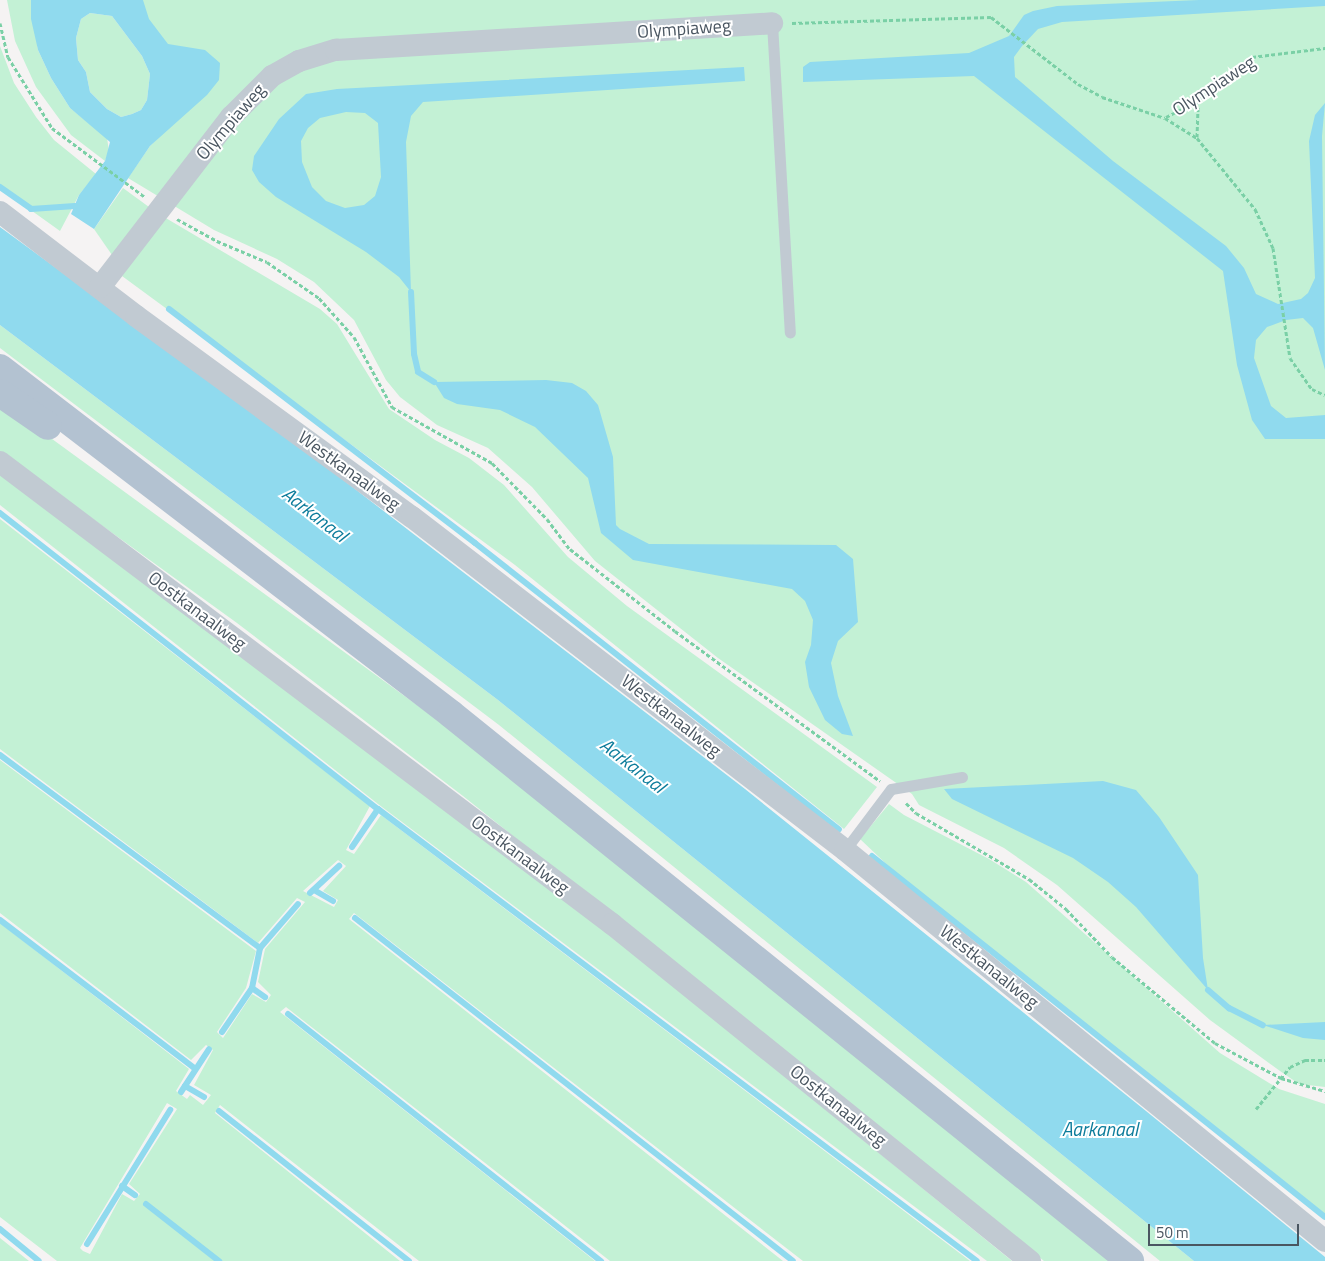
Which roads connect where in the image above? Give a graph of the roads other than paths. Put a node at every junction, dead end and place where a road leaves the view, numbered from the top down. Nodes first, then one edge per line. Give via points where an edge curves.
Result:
1 (772, 23) joint
2 (0, 212) edge
3 (100, 287) junction
4 (790, 332) dead end
5 (0, 368) edge
6 (0, 393) edge
7 (0, 462) edge
8 (194, 520) junction
9 (962, 777) dead end
10 (845, 850) junction
11 (1325, 1241) edge
12 (1030, 1261) edge
13 (1130, 1261) edge

1 - 3 street, Olympiaweg via 336,50 299,61 272,76 231,117
1 - 4 lane
2 - 3 street, Westkanaalweg
3 - 10 street, Westkanaalweg via 412,517
5 - 8 main road via 132,466
6 - 8 main road via 123,478
7 - 12 street, Oostkanaalweg via 612,924
8 - 13 main road via 451,714
9 - 10 lane via 891,789
10 - 11 street, Westkanaalweg

